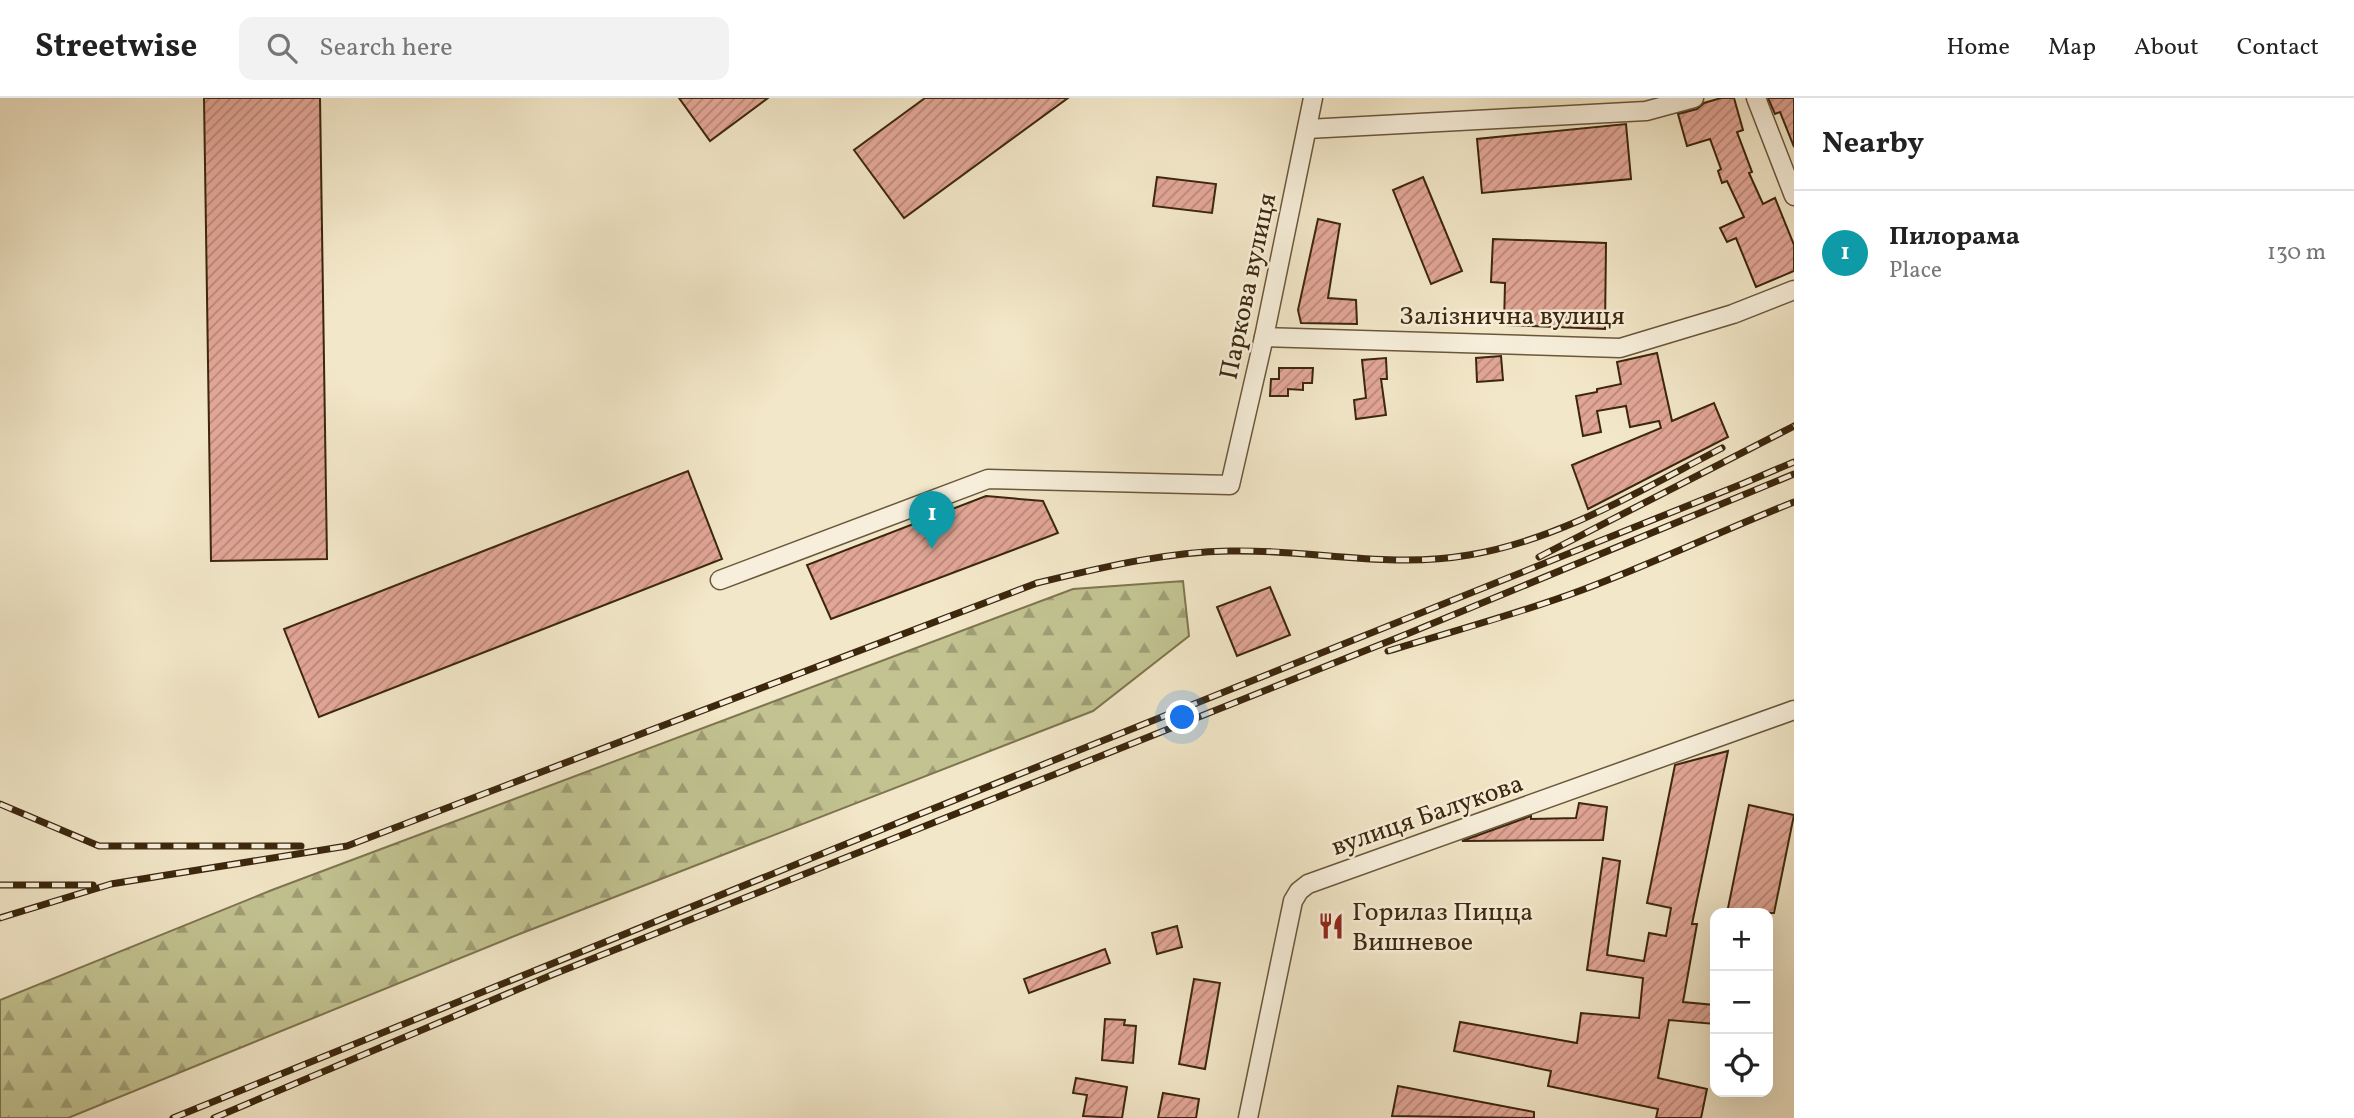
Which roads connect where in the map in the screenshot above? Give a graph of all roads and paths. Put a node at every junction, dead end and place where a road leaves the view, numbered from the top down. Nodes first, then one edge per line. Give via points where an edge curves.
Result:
1 (1313, 98) edge
2 (1694, 98) edge
3 (1756, 98) edge
4 (1307, 129) junction
5 (1794, 195) edge
6 (1794, 290) edge
7 (1264, 337) junction
8 (720, 580) dead end
9 (1794, 710) edge
10 (1248, 1118) edge

1 - 4 street, Паркова вулиця
2 - 4 street via 1646,111
3 - 5 street
4 - 7 street, Паркова вулиця
6 - 7 street, Залізнична вулиця via 1620,348
7 - 8 street, Паркова вулиця via 1230,485 988,479
9 - 10 street, вулиця Балукова via 1308,884 1293,901

